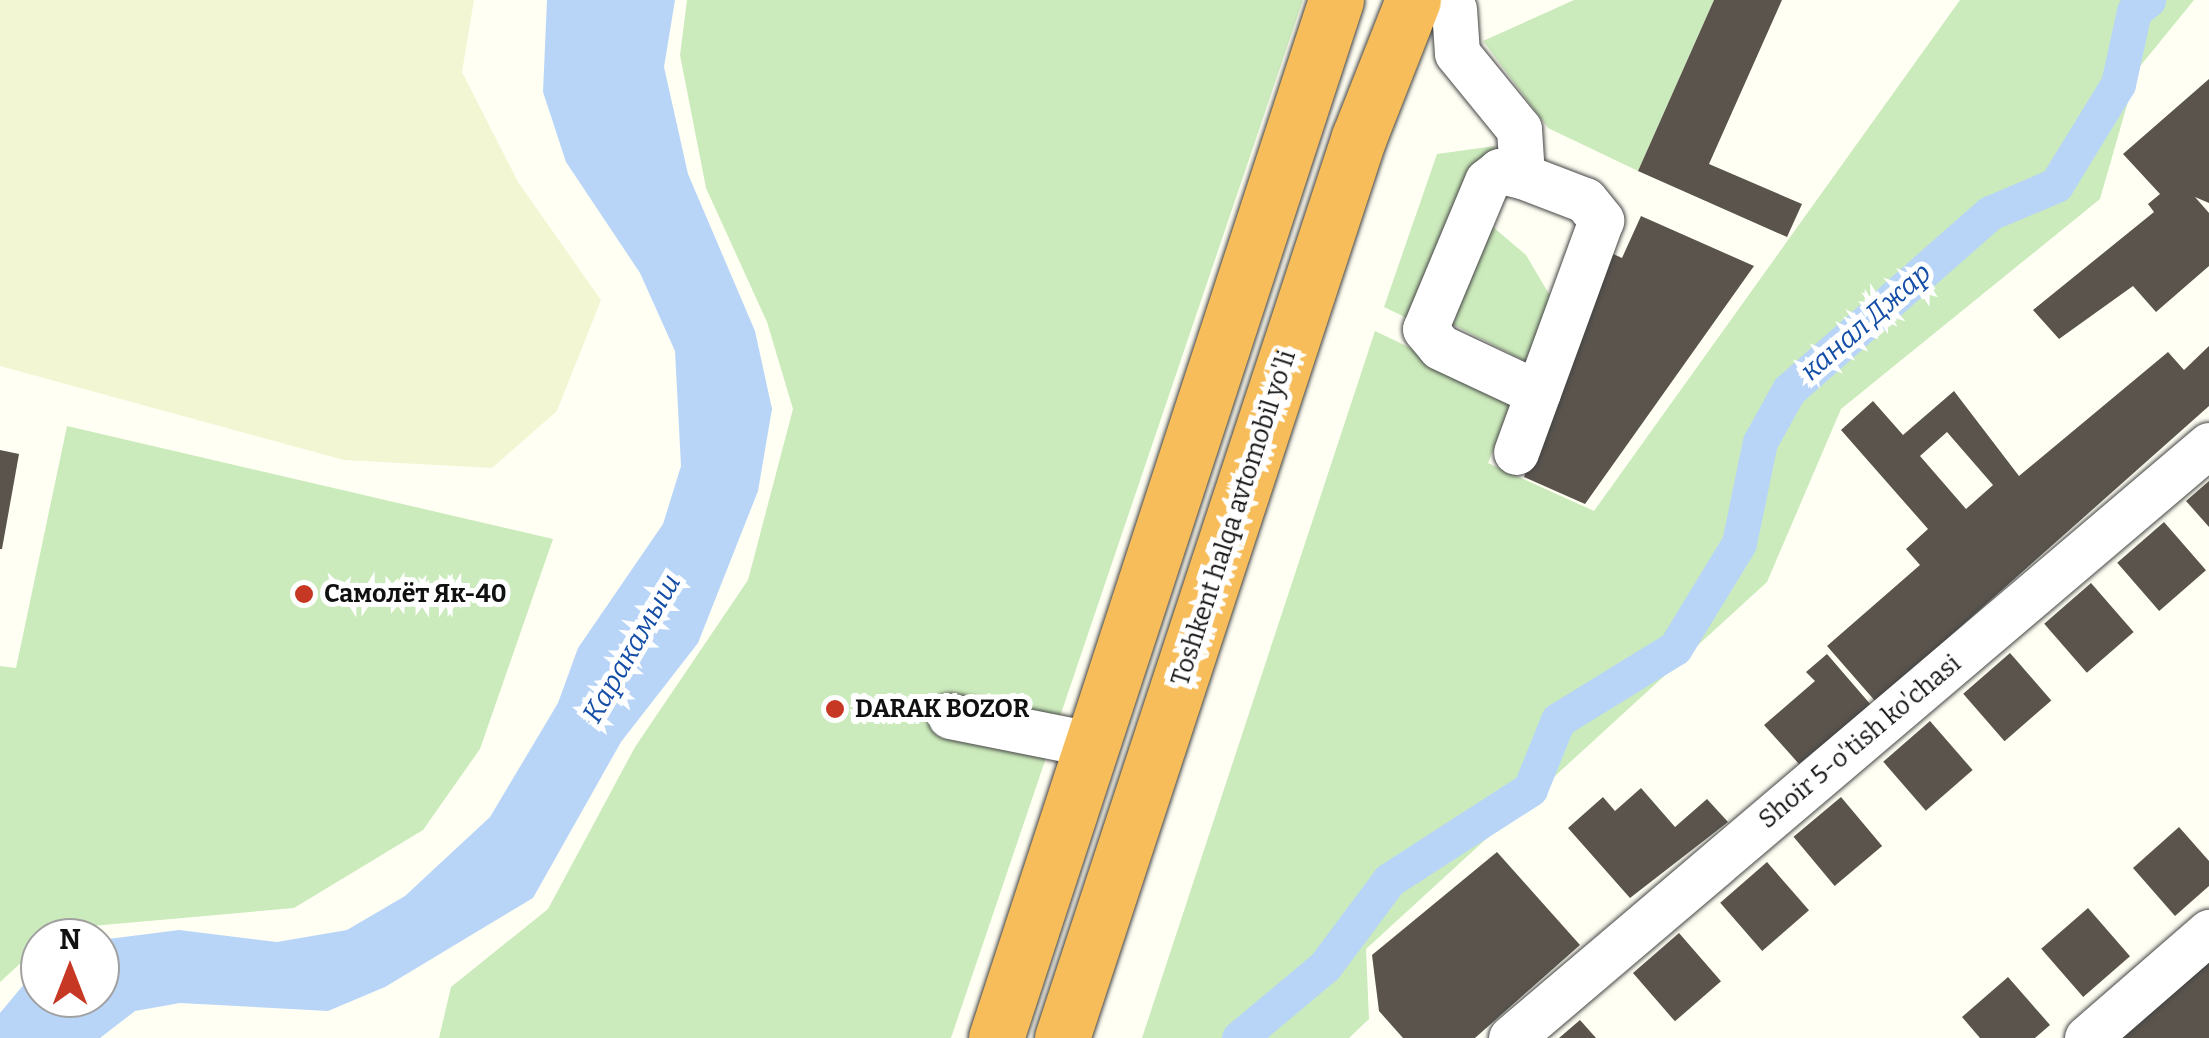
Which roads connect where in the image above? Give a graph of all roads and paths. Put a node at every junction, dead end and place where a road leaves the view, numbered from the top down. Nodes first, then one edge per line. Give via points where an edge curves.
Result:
1 (1336, 0) edge
2 (1439, 8) edge
3 (1522, 176) junction
4 (1538, 393) junction
5 (2209, 445) edge
6 (1516, 452) dead end
7 (950, 716) dead end
8 (1090, 744) junction
9 (2209, 932) edge
10 (996, 1038) edge
11 (1062, 1038) edge
12 (1511, 1038) edge
13 (2087, 1038) edge

1 - 8 highway
2 - 3 street via 1458,54 1519,129
2 - 11 highway, Toshkent halqa avtomobil yo'li
3 - 4 street via 1585,200 1600,220
3 - 4 street via 1500,171 1487,181 1425,329 1440,346
4 - 6 street
5 - 12 street, Shoir 5-o'tish ko'chasi
7 - 8 street
8 - 10 highway
9 - 13 street

